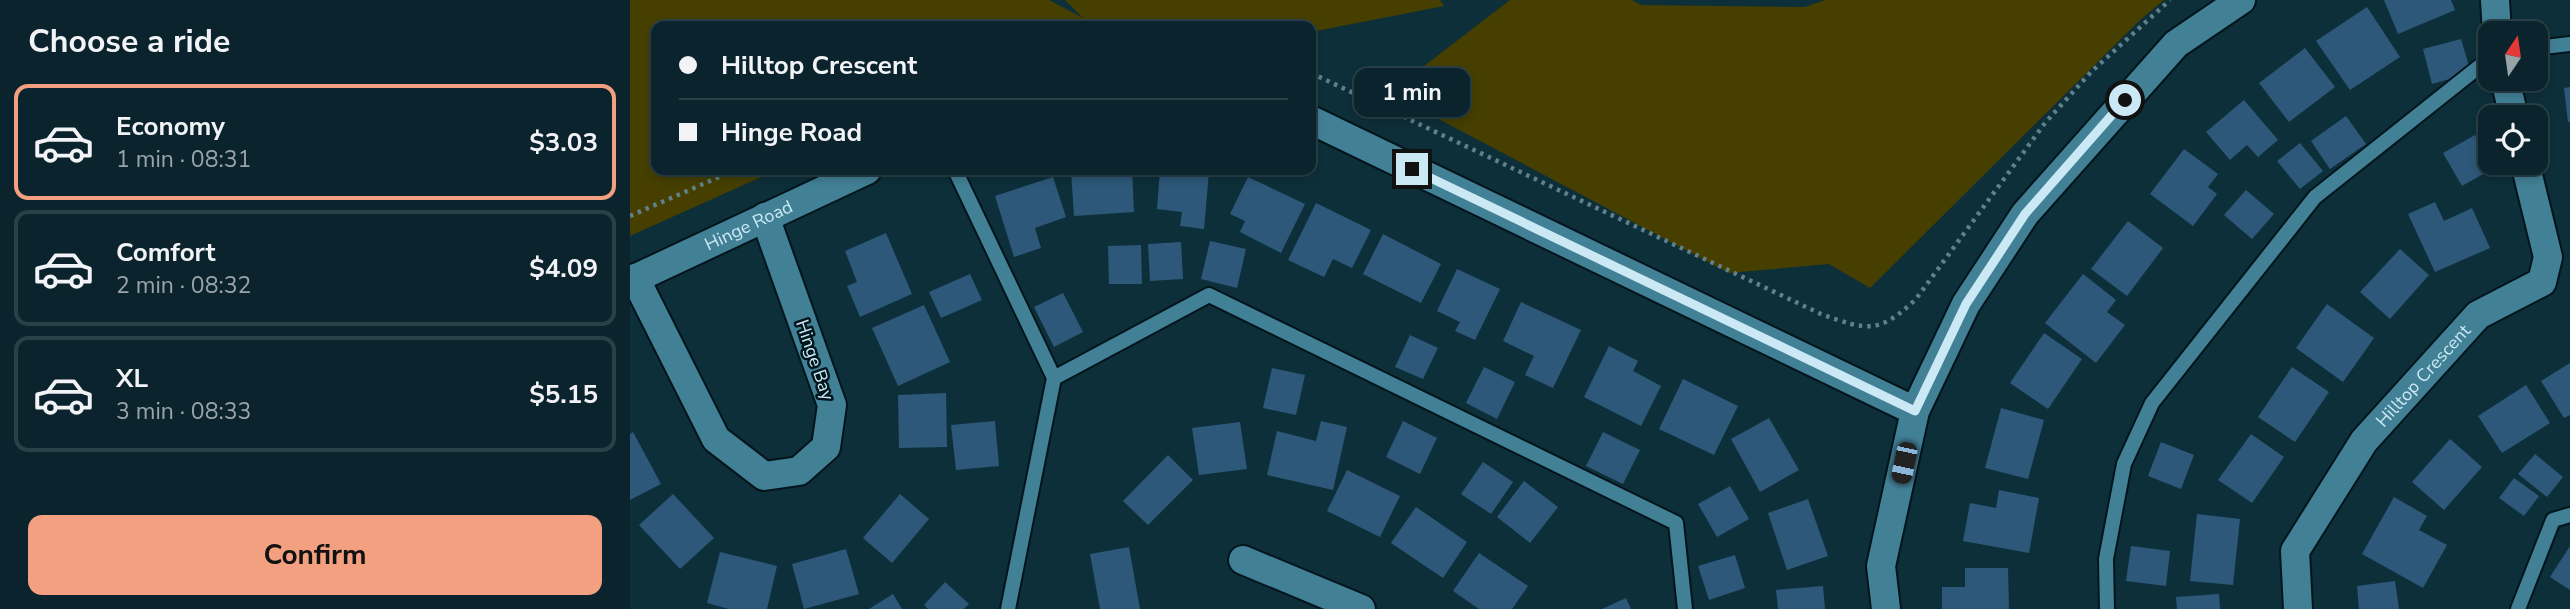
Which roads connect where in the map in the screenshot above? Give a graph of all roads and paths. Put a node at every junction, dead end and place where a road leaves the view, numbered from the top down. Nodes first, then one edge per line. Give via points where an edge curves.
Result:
1 (2169, 0) edge
2 (2241, 0) edge
3 (2495, 0) edge
4 (2496, 21) edge
5 (2570, 44) edge
6 (2548, 47) edge
7 (2478, 68) edge
8 (1316, 75) edge
9 (1316, 123) edge
10 (724, 175) edge
11 (856, 175) edge
12 (958, 175) edge
13 (2528, 175) edge
14 (630, 216) edge
15 (765, 217) junction
16 (632, 280) edge
17 (1054, 378) junction
18 (1915, 411) junction
19 (2570, 515) edge
20 (1243, 560) dead end
21 (1008, 609) edge
22 (1361, 609) edge
23 (1685, 609) edge
24 (1886, 609) edge
25 (2107, 609) edge
26 (2298, 609) edge
27 (2518, 609) edge

1 - 8 path via 2091,72 2045,123 1916,299 1896,318 1874,327 1822,314
2 - 18 street via 2176,44 2025,214 1966,304
3 - 4 street
5 - 6 lane
7 - 25 lane via 2315,197 2152,403 2124,464 2106,559
9 - 18 street
10 - 14 path
11 - 15 street, Hinge Road
12 - 17 lane
13 - 26 street, Hilltop Crescent via 2547,257 2542,282 2478,315 2364,441 2295,551
15 - 16 street, Hinge Road
15 - 16 street, Hinge Bay via 832,405 826,447 799,471 764,476 716,439
17 - 21 lane
17 - 23 lane via 1209,295 1676,523
18 - 24 street via 1881,566
19 - 27 lane via 2553,520
20 - 22 street

